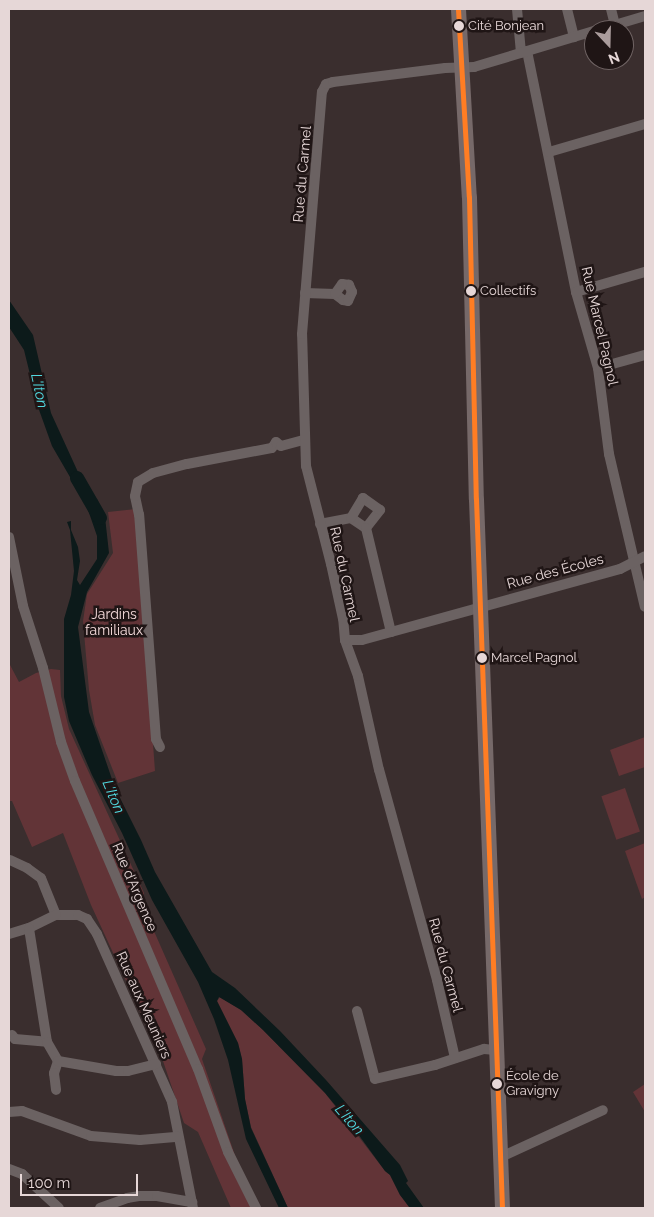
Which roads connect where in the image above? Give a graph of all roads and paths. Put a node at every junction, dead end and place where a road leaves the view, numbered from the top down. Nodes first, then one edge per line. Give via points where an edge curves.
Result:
1 (458, 9) edge
2 (517, 9) edge
3 (567, 9) edge
4 (645, 16) edge
5 (632, 20) edge
6 (584, 34) edge
7 (574, 37) junction
8 (524, 52) junction
9 (460, 68) junction
10 (645, 124) edge
11 (549, 152) junction
12 (645, 273) edge
13 (576, 292) junction
14 (305, 293) junction
15 (335, 294) dead end
16 (645, 355) edge
17 (598, 368) junction
18 (304, 440) junction
19 (351, 518) junction
20 (320, 524) junction
21 (366, 528) junction
22 (9, 537) edge
23 (645, 556) edge
24 (634, 560) junction
25 (481, 605) junction
26 (645, 608) edge
27 (391, 632) junction
28 (345, 640) junction
29 (160, 747) dead end
30 (10, 860) dead end
31 (56, 915) junction
32 (29, 928) junction
33 (9, 934) edge
34 (356, 1011) dead end
35 (12, 1035) dead end
36 (47, 1042) junction
37 (496, 1050) junction
38 (454, 1058) junction
39 (58, 1061) junction
40 (156, 1064) junction
41 (56, 1090) dead end
42 (603, 1110) dead end
43 (9, 1112) edge
44 (178, 1137) junction
45 (501, 1157) junction
46 (9, 1169) edge
47 (193, 1205) edge
48 (59, 1208) edge
49 (100, 1208) edge
50 (256, 1208) edge
51 (502, 1208) edge

1 - 9 main road
2 - 8 street, Rue Marcel Pagnol
3 - 7 street
4 - 5 street
6 - 7 street
7 - 8 street
8 - 9 street
8 - 11 street, Rue Marcel Pagnol
9 - 14 street, Rue du Carmel via 326,84 322,92
9 - 25 main road via 469,197
10 - 11 street
11 - 13 street, Rue Marcel Pagnol
12 - 13 street
13 - 17 street, Rue Marcel Pagnol
14 - 15 street
14 - 18 street, Rue du Carmel via 302,334
16 - 17 street
17 - 24 street, Rue Marcel Pagnol via 609,454
18 - 20 street, Rue du Carmel via 306,466
18 - 29 street via 281,446 276,442 272,448 187,464 153,473 138,482 135,496 156,739
19 - 20 street
19 - 21 street
19 - 21 street via 363,498 380,510
20 - 28 street, Rue du Carmel
21 - 27 street
22 - 50 street, Rue d'Argence via 23,606 75,781 198,1069 228,1152
23 - 24 street, Rue des Écoles
24 - 25 street, Rue des Écoles via 620,569
24 - 26 street, Rue Marcel Pagnol
25 - 27 street, Rue des Écoles
25 - 37 main road
27 - 28 street, Rue des Écoles via 362,640
28 - 38 street, Rue du Carmel via 358,676 379,770 437,980
30 - 31 street via 42,878
31 - 32 street
31 - 40 street, Rue aux Meuniers via 78,915 87,919 97,934
32 - 33 street
32 - 36 street
34 - 38 street via 375,1079
35 - 36 street via 15,1039
36 - 39 street
37 - 38 street
37 - 45 main road
39 - 40 street via 116,1071
39 - 41 street via 54,1073
40 - 44 street, Rue aux Meuniers via 172,1102
42 - 45 street
43 - 44 street via 22,1111 91,1136 140,1140
44 - 47 street, Rue aux Meuniers
45 - 51 main road
46 - 48 street via 22,1174
47 - 49 street via 157,1196 139,1196

